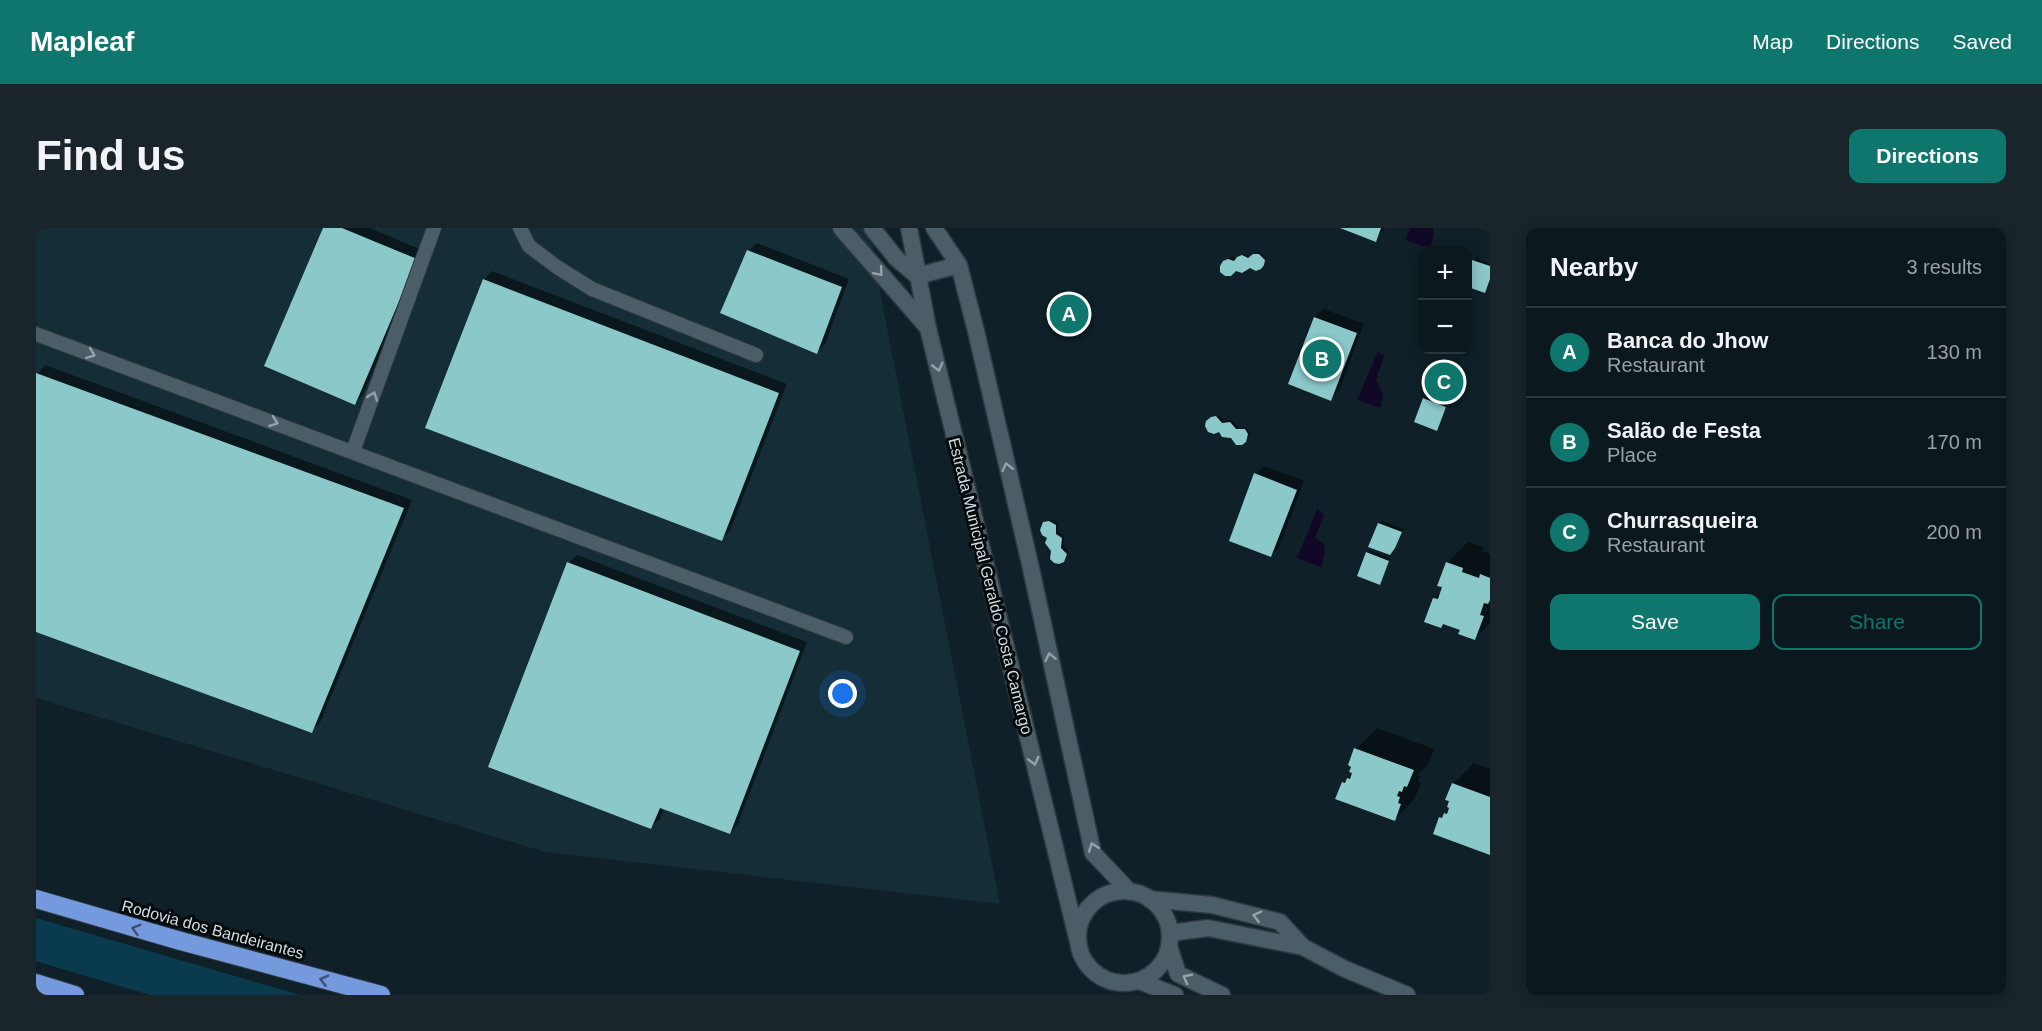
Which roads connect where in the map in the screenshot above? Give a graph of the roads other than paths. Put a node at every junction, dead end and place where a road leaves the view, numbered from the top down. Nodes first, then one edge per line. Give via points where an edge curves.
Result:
1 (434, 228) edge
2 (520, 228) edge
3 (841, 228) edge
4 (872, 228) edge
5 (909, 228) edge
6 (934, 228) edge
7 (959, 265) junction
8 (917, 276) junction
9 (928, 328) junction
10 (36, 334) edge
11 (756, 355) dead end
12 (353, 451) junction
13 (846, 636) dead end
14 (1130, 892) junction
15 (1149, 898) junction
16 (36, 899) edge
17 (1170, 940) junction
18 (1078, 942) junction
19 (1303, 947) junction
20 (1139, 981) junction
21 (36, 983) edge
22 (75, 995) edge
23 (381, 995) edge
24 (1175, 995) edge
25 (1222, 995) edge
26 (1407, 995) edge

12 -> 1 lane
2 - 11 lane via 529,246 592,289
3 -> 9 street
4 - 8 street via 896,258
5 - 8 street, Estrada Municipal Geraldo Costa Camargo
6 - 7 street
7 - 8 street
14 -> 7 street via 1093,853
8 - 9 street, Estrada Municipal Geraldo Costa Camargo
9 -> 18 street, Estrada Municipal Geraldo Costa Camargo
10 -> 12 lane
12 - 13 lane
14 - 15 street
14 - 18 street via 1109,894 1092,904 1080,922
15 - 17 street via 1164,913
19 -> 15 street via 1280,922 1212,905
23 -> 16 highway, Rodovia dos Bandeirantes
17 - 19 street via 1208,928
17 - 20 street via 1168,953 1156,970
25 -> 17 street via 1178,974
18 - 20 street via 1084,962 1099,976 1119,983
19 - 26 street
20 - 24 street
21 - 22 highway

